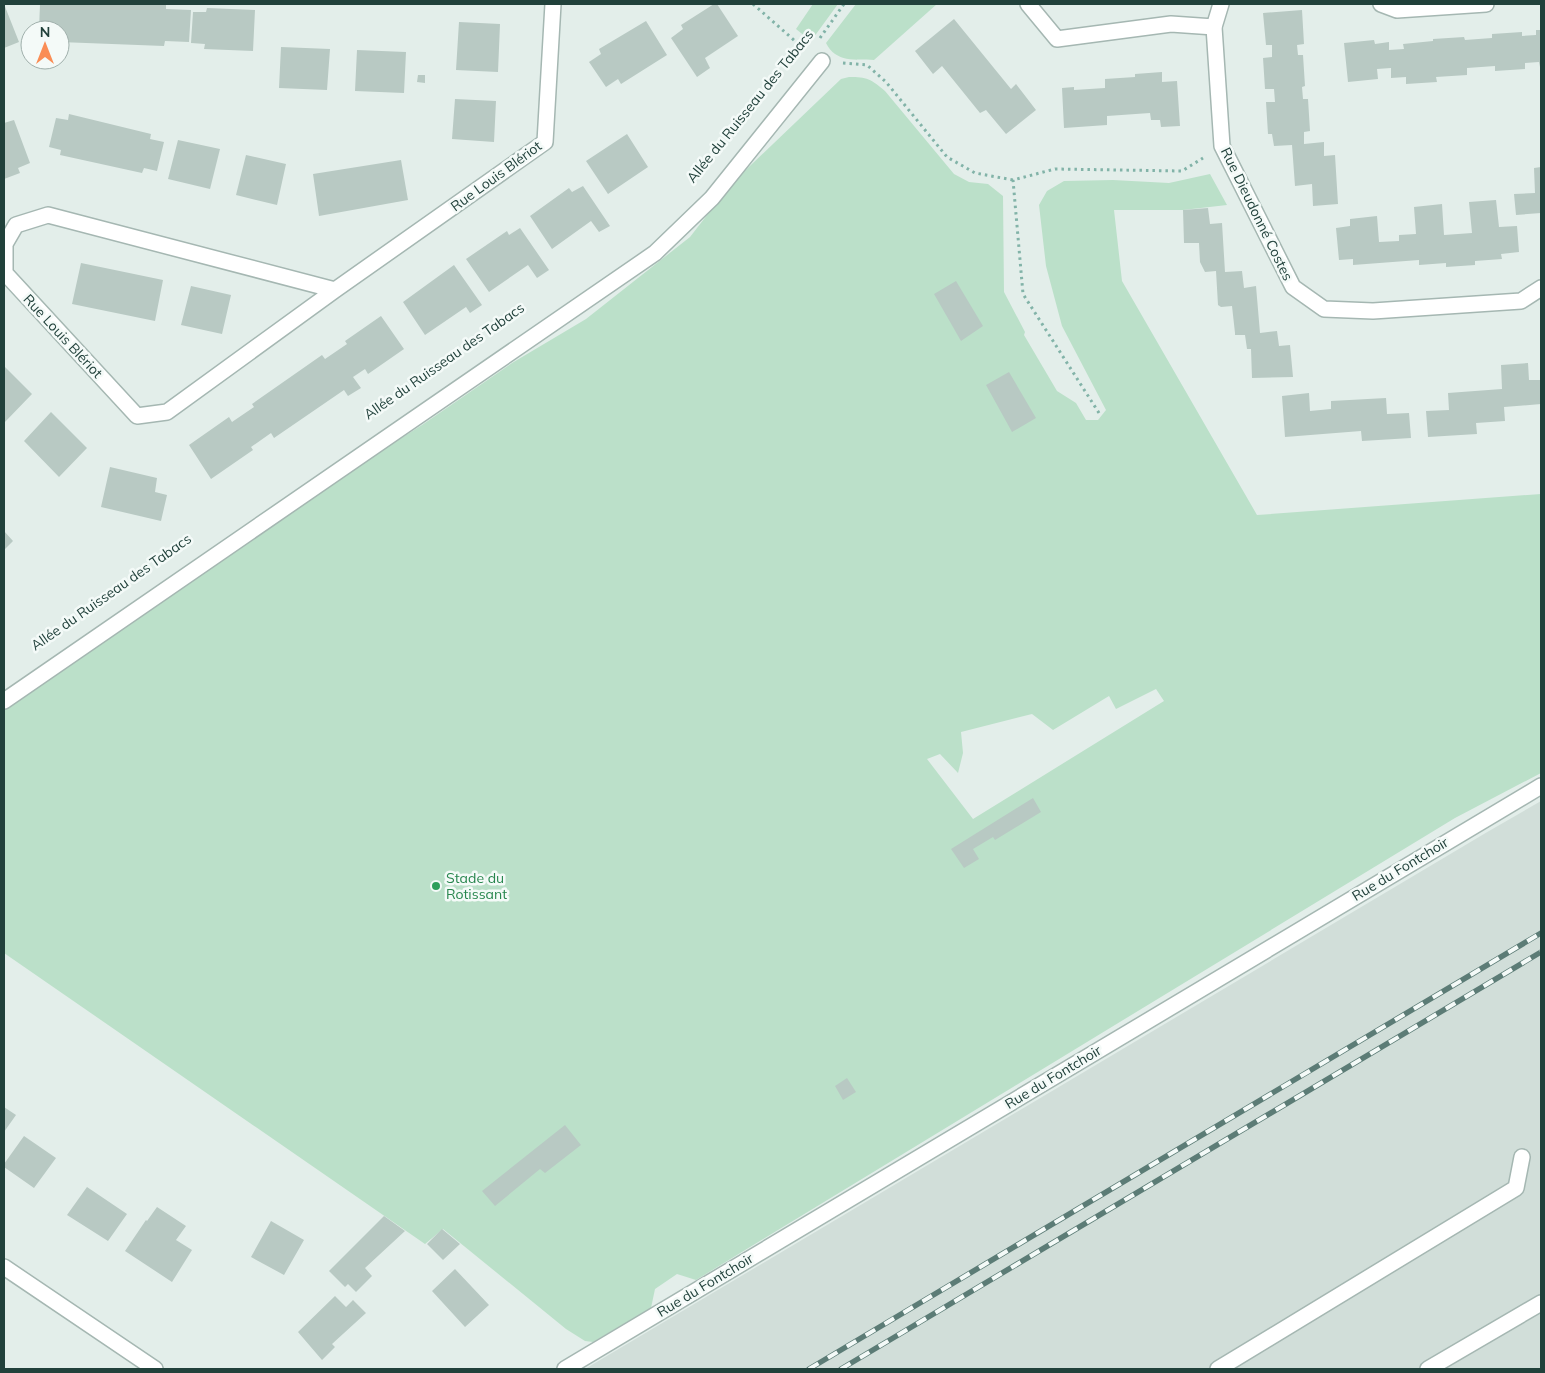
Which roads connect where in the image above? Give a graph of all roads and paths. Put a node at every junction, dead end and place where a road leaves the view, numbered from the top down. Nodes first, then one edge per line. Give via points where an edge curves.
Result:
1 (553, 4) edge
2 (753, 4) edge
3 (844, 4) edge
4 (1028, 4) edge
5 (1221, 4) edge
6 (1381, 4) edge
7 (1486, 4) edge
8 (1214, 27) junction
9 (816, 57) junction
10 (1222, 146) junction
11 (1013, 180) junction
12 (1541, 288) edge
13 (335, 290) junction
14 (1099, 413) dead end
15 (4, 701) edge
16 (1541, 786) edge
17 (1522, 1157) dead end
18 (4, 1267) edge
19 (1541, 1303) edge
20 (155, 1369) edge
21 (565, 1369) edge
22 (1218, 1369) edge
23 (1428, 1369) edge

1 - 13 street, Rue Louis Blériot via 545,142
2 - 9 path
3 - 9 path, Allée du Ruisseau des Tabacs
4 - 8 street via 1057,39 1171,24
5 - 8 street, Rue Dieudonné Costes
6 - 7 street via 1397,10
8 - 10 street, Rue Dieudonné Costes
9 - 11 path via 867,65 886,82 947,157 975,173
9 - 15 street via 712,198 655,253
10 - 11 path via 1182,171 1055,169
10 - 12 street, Rue Dieudonné Costes via 1293,287 1324,309 1373,311 1521,301
11 - 14 path via 1023,294
13 - 13 street, Rue Louis Blériot via 48,214 16,226 5,244 5,273 137,416 167,412
16 - 21 street, Rue du Fontchoir
17 - 22 street via 1516,1188
18 - 20 street
19 - 23 street

